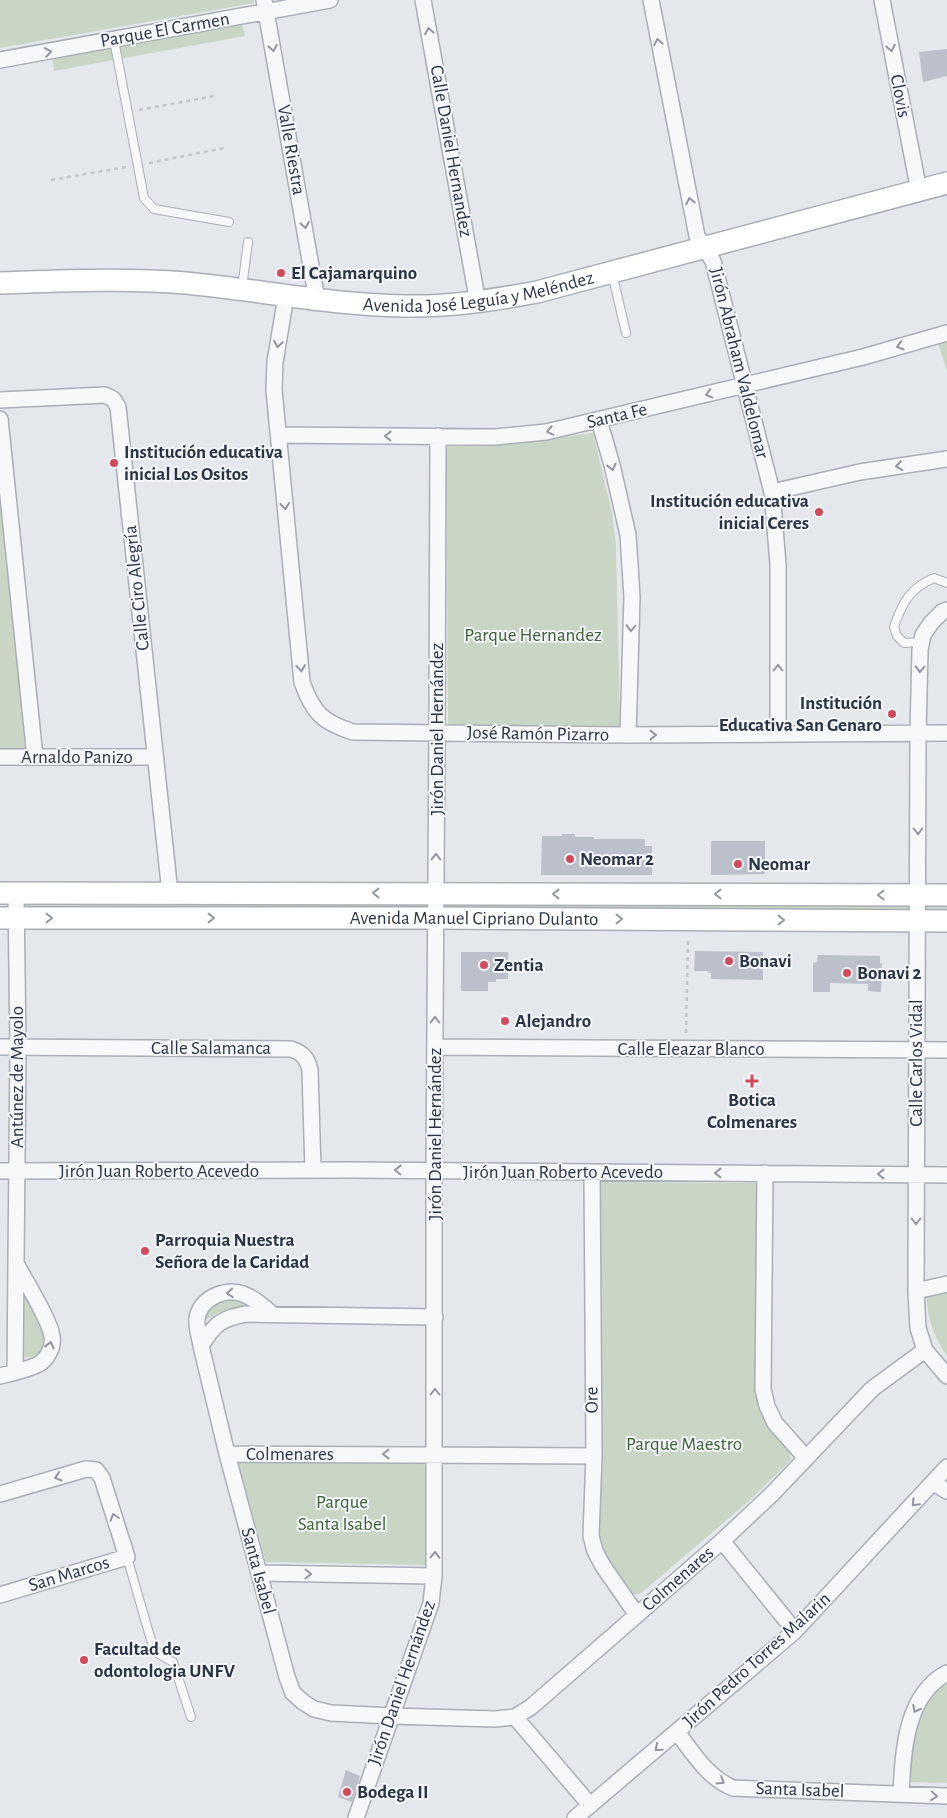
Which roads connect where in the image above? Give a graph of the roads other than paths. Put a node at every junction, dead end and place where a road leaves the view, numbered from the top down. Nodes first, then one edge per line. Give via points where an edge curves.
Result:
1 (330, 0) edge
2 (423, 0) edge
3 (651, 0) edge
4 (882, 0) edge
5 (265, 6) edge
6 (114, 40) junction
7 (0, 60) edge
8 (947, 183) edge
9 (919, 191) junction
10 (229, 222) dead end
11 (248, 242) dead end
12 (704, 247) junction
13 (612, 273) junction
14 (0, 283) edge
15 (242, 290) junction
16 (286, 296) junction
17 (317, 300) junction
18 (478, 302) junction
19 (626, 333) dead end
20 (947, 333) edge
21 (744, 386) junction
22 (0, 400) edge
23 (0, 419) edge
24 (599, 420) junction
25 (278, 435) junction
26 (438, 436) junction
27 (947, 459) edge
28 (772, 492) junction
29 (947, 583) edge
30 (947, 610) edge
31 (922, 642) junction
32 (437, 733) junction
33 (918, 733) junction
34 (947, 733) edge
35 (778, 734) junction
36 (628, 735) junction
37 (0, 757) edge
38 (36, 757) junction
39 (154, 757) junction
40 (8, 893) edge
41 (170, 893) junction
42 (436, 893) junction
43 (918, 895) junction
44 (947, 895) edge
45 (8, 918) edge
46 (436, 918) junction
47 (917, 921) junction
48 (947, 921) edge
49 (0, 1047) edge
50 (436, 1047) junction
51 (18, 1048) junction
52 (916, 1050) junction
53 (947, 1050) edge
54 (313, 1170) junction
55 (434, 1171) junction
56 (0, 1172) edge
57 (17, 1172) junction
58 (592, 1172) junction
59 (765, 1174) junction
60 (916, 1174) junction
61 (947, 1175) edge
62 (15, 1262) junction
63 (947, 1284) edge
64 (916, 1291) junction
65 (7, 1296) edge
66 (272, 1314) junction
67 (435, 1317) junction
68 (201, 1346) junction
69 (924, 1350) junction
70 (7, 1374) edge
71 (947, 1376) edge
72 (227, 1454) junction
73 (435, 1454) junction
74 (594, 1456) junction
75 (806, 1458) junction
76 (947, 1467) edge
77 (934, 1483) junction
78 (947, 1491) edge
79 (0, 1494) edge
80 (722, 1541) junction
81 (127, 1557) junction
82 (259, 1573) junction
83 (434, 1576) junction
84 (0, 1595) edge
85 (637, 1615) junction
86 (795, 1631) junction
87 (947, 1673) edge
88 (392, 1716) junction
89 (192, 1717) dead end
90 (515, 1717) junction
91 (677, 1732) junction
92 (901, 1794) junction
93 (947, 1796) edge
94 (590, 1806) junction
95 (358, 1817) edge
96 (575, 1818) edge

1 - 5 street, Parque El Carmen
18 -> 2 street, Calle Daniel Hernandez
12 -> 3 street, Jirón Abraham Valdelomar via 697,236
4 -> 9 street, Clovis
5 - 6 street, Parque El Carmen
5 -> 17 street, Valle Riestra
7 -> 6 street, Parque El Carmen
6 - 10 lane via 144,198 154,209
8 - 9 main road, Avenida José Leguía y Meléndez
9 - 12 main road, Avenida José Leguía y Meléndez
11 - 15 lane
12 - 13 main road, Avenida José Leguía y Meléndez
12 - 21 street, Jirón Abraham Valdelomar via 713,261
13 - 18 main road, Avenida José Leguía y Meléndez via 537,292
13 - 19 lane
14 - 15 main road, Avenida José Leguía y Meléndez via 148,281
15 - 16 main road, Avenida José Leguía y Meléndez
16 - 17 main road, Avenida José Leguía y Meléndez
16 -> 25 street, José Ramón Pizarro via 275,362
17 - 18 main road, Avenida José Leguía y Meléndez via 407,306
20 -> 21 street, Santa Fe
21 -> 24 street, Santa Fe
21 - 28 street, Jirón Abraham Valdelomar
22 - 39 street, Calle Ciro Alegría via 105,395 113,398 118,406
23 - 38 street
24 -> 26 street, Santa Fe via 523,435
24 -> 36 street via 628,534 632,597
26 -> 25 street, Santa Fe
25 -> 32 street, José Ramón Pizarro via 302,682 309,701 332,725 353,732
26 - 32 street, Jirón Daniel Hernández
27 -> 28 street via 860,472
35 -> 28 street, Jirón Abraham Valdelomar via 778,564
29 - 31 lane via 934,578 921,584 900,609 894,627 897,636 904,643
30 - 31 street, Calle Carlos Vidal via 931,623
31 -> 33 street, Calle Carlos Vidal
32 - 36 street, José Ramón Pizarro
42 -> 32 street, Jirón Daniel Hernández
33 - 34 street, José Ramón Pizarro
33 - 35 street, José Ramón Pizarro
33 -> 43 street, Calle Carlos Vidal
36 -> 35 street, José Ramón Pizarro
37 - 38 street, Arnaldo Panizo
38 - 39 street, Arnaldo Panizo
39 - 41 street, Calle Ciro Alegría
40 - 41 main road, Avenida Manuel Cipriano Dulanto
40 - 45 street, Antúnez de Mayolo
42 -> 41 main road, Avenida Manuel Cipriano Dulanto
43 -> 42 main road, Avenida Manuel Cipriano Dulanto
42 - 46 street, Jirón Daniel Hernández
43 - 44 main road, Avenida Manuel Cipriano Dulanto
43 - 47 street, Calle Carlos Vidal
45 -> 46 main road, Avenida Manuel Cipriano Dulanto
45 - 51 street, Antúnez de Mayolo
46 -> 47 main road, Avenida Manuel Cipriano Dulanto
50 -> 46 street, Jirón Daniel Hernández
47 - 48 main road, Avenida Manuel Cipriano Dulanto
47 - 52 street, Calle Carlos Vidal
49 - 51 street, Calle Salamanca
50 - 52 street, Calle Eleazar Blanco
50 - 55 street, Jirón Daniel Hernández
51 - 54 street, Calle Salamanca via 290,1048 301,1053 310,1070
51 - 57 street, Antúnez de Mayolo
52 - 53 street, Calle Eleazar Blanco
52 - 60 street, Calle Carlos Vidal
55 -> 54 street, Jirón Juan Roberto Acevedo
54 - 57 street, Jirón Juan Roberto Acevedo
55 - 58 street, Jirón Juan Roberto Acevedo
55 - 67 street, Jirón Daniel Hernández
56 - 57 street, Jirón Juan Roberto Acevedo
57 - 62 street, Antúnez de Mayolo
59 -> 58 street, Jirón Juan Roberto Acevedo
58 - 74 street, Ore
60 -> 59 street, Jirón Juan Roberto Acevedo
59 - 75 street via 763,1389 775,1423
60 - 61 street, Jirón Juan Roberto Acevedo
60 -> 64 street, Calle Carlos Vidal
62 - 65 street, Antúnez de Mayolo
70 -> 62 street, Antúnez de Mayolo via 38,1364 46,1358 52,1337 42,1311
63 - 64 street
64 - 69 street, Calle Carlos Vidal via 918,1328
65 - 70 street, Antúnez de Mayolo
66 - 67 street
66 - 68 street via 232,1316 219,1322
66 -> 68 street, Santa Isabel via 241,1293 218,1294 200,1308 197,1320
73 -> 67 street, Jirón Daniel Hernández
68 - 72 street, Santa Isabel
69 - 71 street, Calle Carlos Vidal
69 - 75 street, Colmenares via 872,1389
73 -> 72 street, Colmenares
72 - 82 street, Santa Isabel
73 - 74 street, Colmenares
83 -> 73 street, Jirón Daniel Hernández
74 - 85 street, Ore via 591,1536 594,1551
75 - 80 street, Colmenares
76 - 77 street, Jirón Pedro Torres Malarin
77 - 78 street
77 -> 86 street, Jirón Pedro Torres Malarin
81 -> 79 street, San Marcos via 102,1478 96,1470 86,1469
80 - 85 street, Colmenares
80 - 86 street
81 - 84 street, San Marcos
81 - 89 lane via 153,1647 173,1662
82 -> 83 street
82 - 88 street, Santa Isabel via 293,1693 314,1709 331,1713
83 - 88 street, Jirón Daniel Hernández via 431,1603
85 - 90 street, Colmenares via 531,1708
86 - 91 street, Jirón Pedro Torres Malarin
87 -> 92 street via 931,1685 912,1716 903,1759
88 - 90 street, Colmenares
88 - 95 street, Jirón Daniel Hernández
90 - 94 street
91 -> 92 street, Santa Isabel via 710,1774 733,1788
91 -> 94 street, Jirón Pedro Torres Malarin
92 -> 93 street, Santa Isabel
94 - 96 street, Jirón Pedro Torres Malarin

